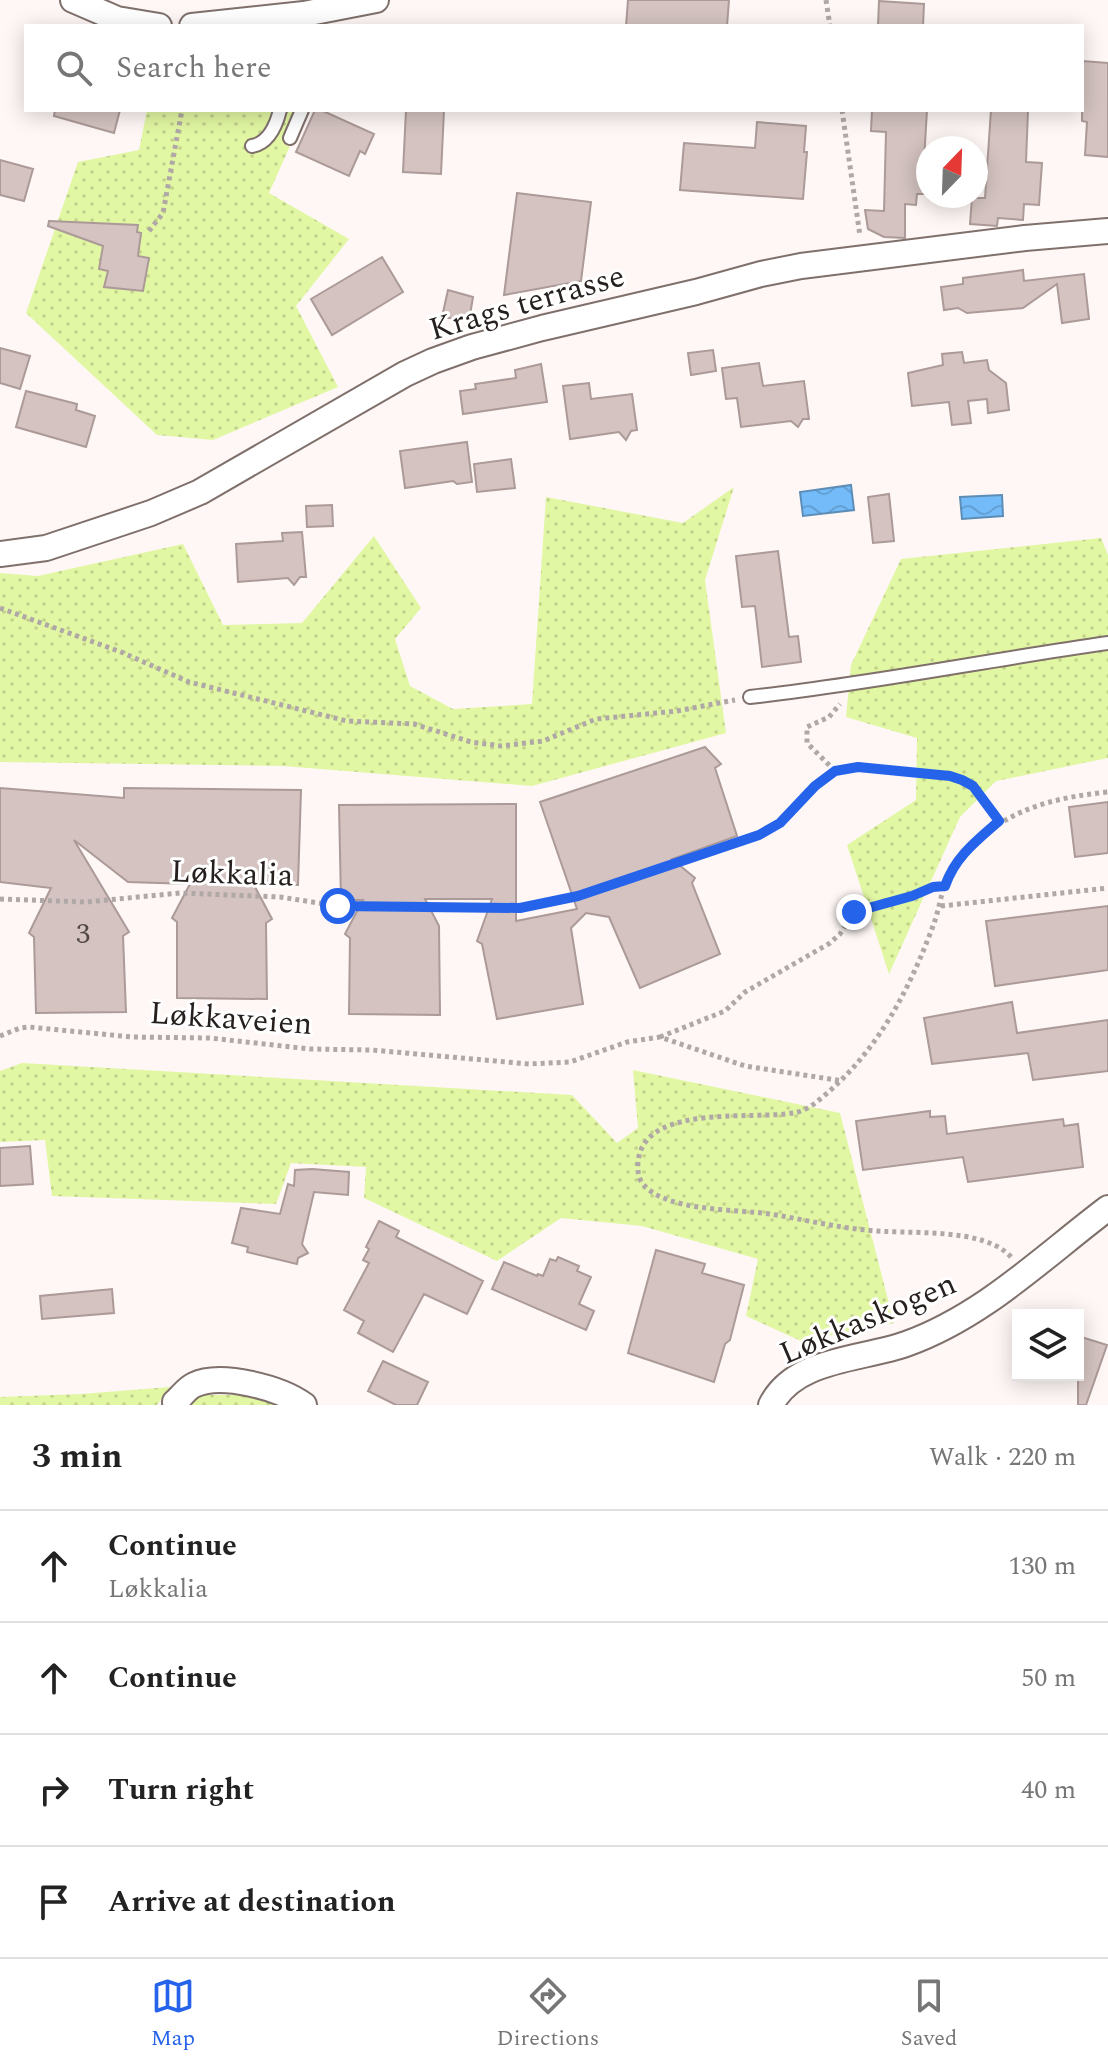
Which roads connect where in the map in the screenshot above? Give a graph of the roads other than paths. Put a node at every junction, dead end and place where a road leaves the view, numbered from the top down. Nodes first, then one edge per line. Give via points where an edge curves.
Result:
1 (73, 0) edge
2 (376, 0) edge
3 (305, 20) edge
4 (147, 24) edge
5 (238, 24) edge
6 (279, 112) edge
7 (301, 112) edge
8 (290, 138) dead end
9 (252, 146) dead end
10 (1108, 231) edge
11 (0, 554) edge
12 (1108, 643) edge
13 (750, 697) road end
14 (1108, 1208) edge
15 (174, 1404) edge
16 (304, 1405) edge
17 (771, 1405) edge

1 - 4 street via 117,19
2 - 3 street
3 - 5 street
6 - 9 lane via 270,135
7 - 8 lane
10 - 11 street, Krags terrasse via 801,266 472,347 405,374 200,492 59,544
12 - 13 lane
14 - 17 street, Løkkaskogen via 987,1303 904,1345 806,1372 776,1394
15 - 16 street via 194,1385 217,1382 259,1384

